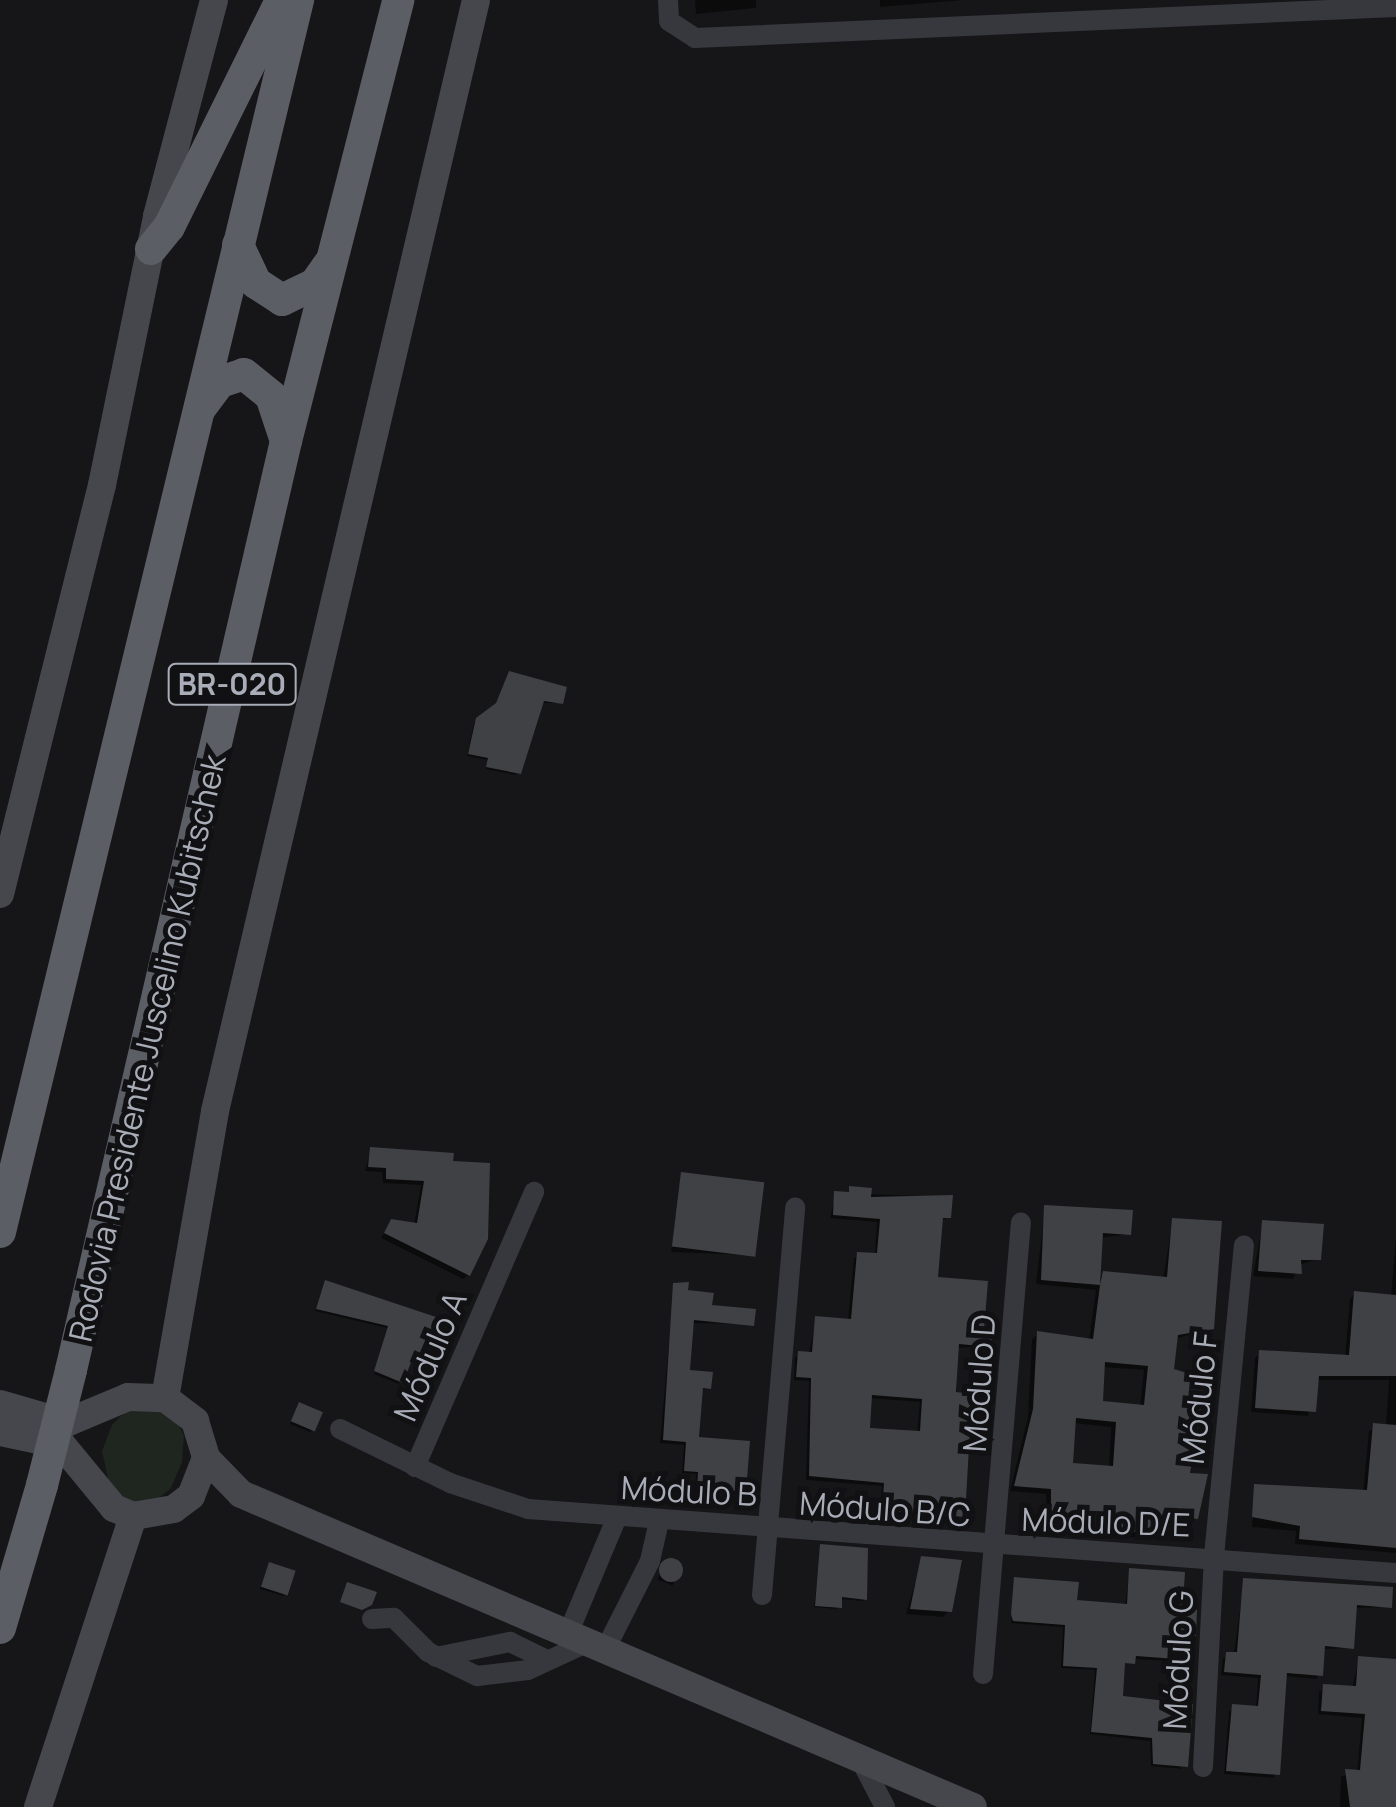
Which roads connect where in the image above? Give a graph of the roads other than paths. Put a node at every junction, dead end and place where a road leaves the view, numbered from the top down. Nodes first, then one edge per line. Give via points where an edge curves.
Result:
1 (214, 0) edge
2 (281, 0) edge
3 (298, 0) edge
4 (398, 0) edge
5 (476, 0) edge
6 (668, 0) edge
7 (1048, 0) edge
8 (1396, 7) edge
9 (1115, 10) edge
10 (1038, 22) junction
11 (238, 246) junction
12 (151, 248) junction
13 (334, 257) junction
14 (198, 412) junction
15 (286, 441) junction
16 (4, 865) edge
17 (0, 894) edge
18 (534, 1192) dead end
19 (795, 1207) dead end
20 (1021, 1223) dead end
21 (0, 1232) edge
22 (1244, 1245) dead end
23 (164, 1398) junction
24 (0, 1404) edge
25 (340, 1429) dead end
26 (0, 1432) edge
27 (206, 1458) junction
28 (415, 1467) junction
29 (240, 1494) junction
30 (191, 1496) junction
31 (133, 1516) junction
32 (617, 1517) junction
33 (659, 1521) junction
34 (769, 1530) junction
35 (996, 1548) junction
36 (1214, 1556) junction
37 (1396, 1573) edge
38 (762, 1595) dead end
39 (372, 1619) dead end
40 (0, 1628) edge
41 (585, 1644) junction
42 (436, 1657) junction
43 (547, 1660) junction
44 (983, 1674) dead end
45 (861, 1761) junction
46 (1203, 1767) dead end
47 (38, 1807) edge
48 (885, 1807) edge
49 (973, 1807) edge

1 - 12 main road
2 - 12 highway
3 - 11 highway, BR-020
4 - 13 highway, Rodovia Presidente Juscelino Kubitschek / BR-020
5 - 23 main road via 215,1111
6 - 10 street via 669,21 695,38
7 - 10 street
8 - 9 street
9 - 10 street
11 - 13 highway via 256,282 282,300 316,284
11 - 14 highway, BR-020
12 - 16 main road via 102,486
13 - 15 highway, Rodovia Presidente Juscelino Kubitschek / BR-020
14 - 15 highway via 220,382 244,374 271,396
14 - 21 highway, BR-020
15 - 40 highway, Rodovia Presidente Juscelino Kubitschek / BR-020, bridge via 71,1370
16 - 17 main road
18 - 28 street, Módulo A
19 - 34 street, Módulo B
20 - 35 street, Módulo D
22 - 36 street, Módulo F
23 - 24 main road via 128,1397 66,1423
23 - 27 main road via 195,1421
25 - 28 street, Módulo A
26 - 31 main road via 62,1446 114,1508
27 - 29 main road
27 - 30 main road
28 - 32 street, Módulo B via 528,1509
29 - 30 main road
29 - 41 main road
30 - 31 main road via 154,1516
31 - 47 main road
32 - 33 street, Módulo B
32 - 41 street
33 - 34 street, Módulo B
33 - 41 street via 650,1561
34 - 35 street, Módulo B/C
34 - 38 street
35 - 36 street, Módulo D/E
35 - 44 street, Módulo D
36 - 37 street, Módulo D/E
36 - 46 street, Módulo G
39 - 42 street via 394,1618
41 - 43 street
41 - 45 main road
42 - 43 street via 510,1642
42 - 43 street via 477,1676 502,1677
45 - 48 street
45 - 49 main road

